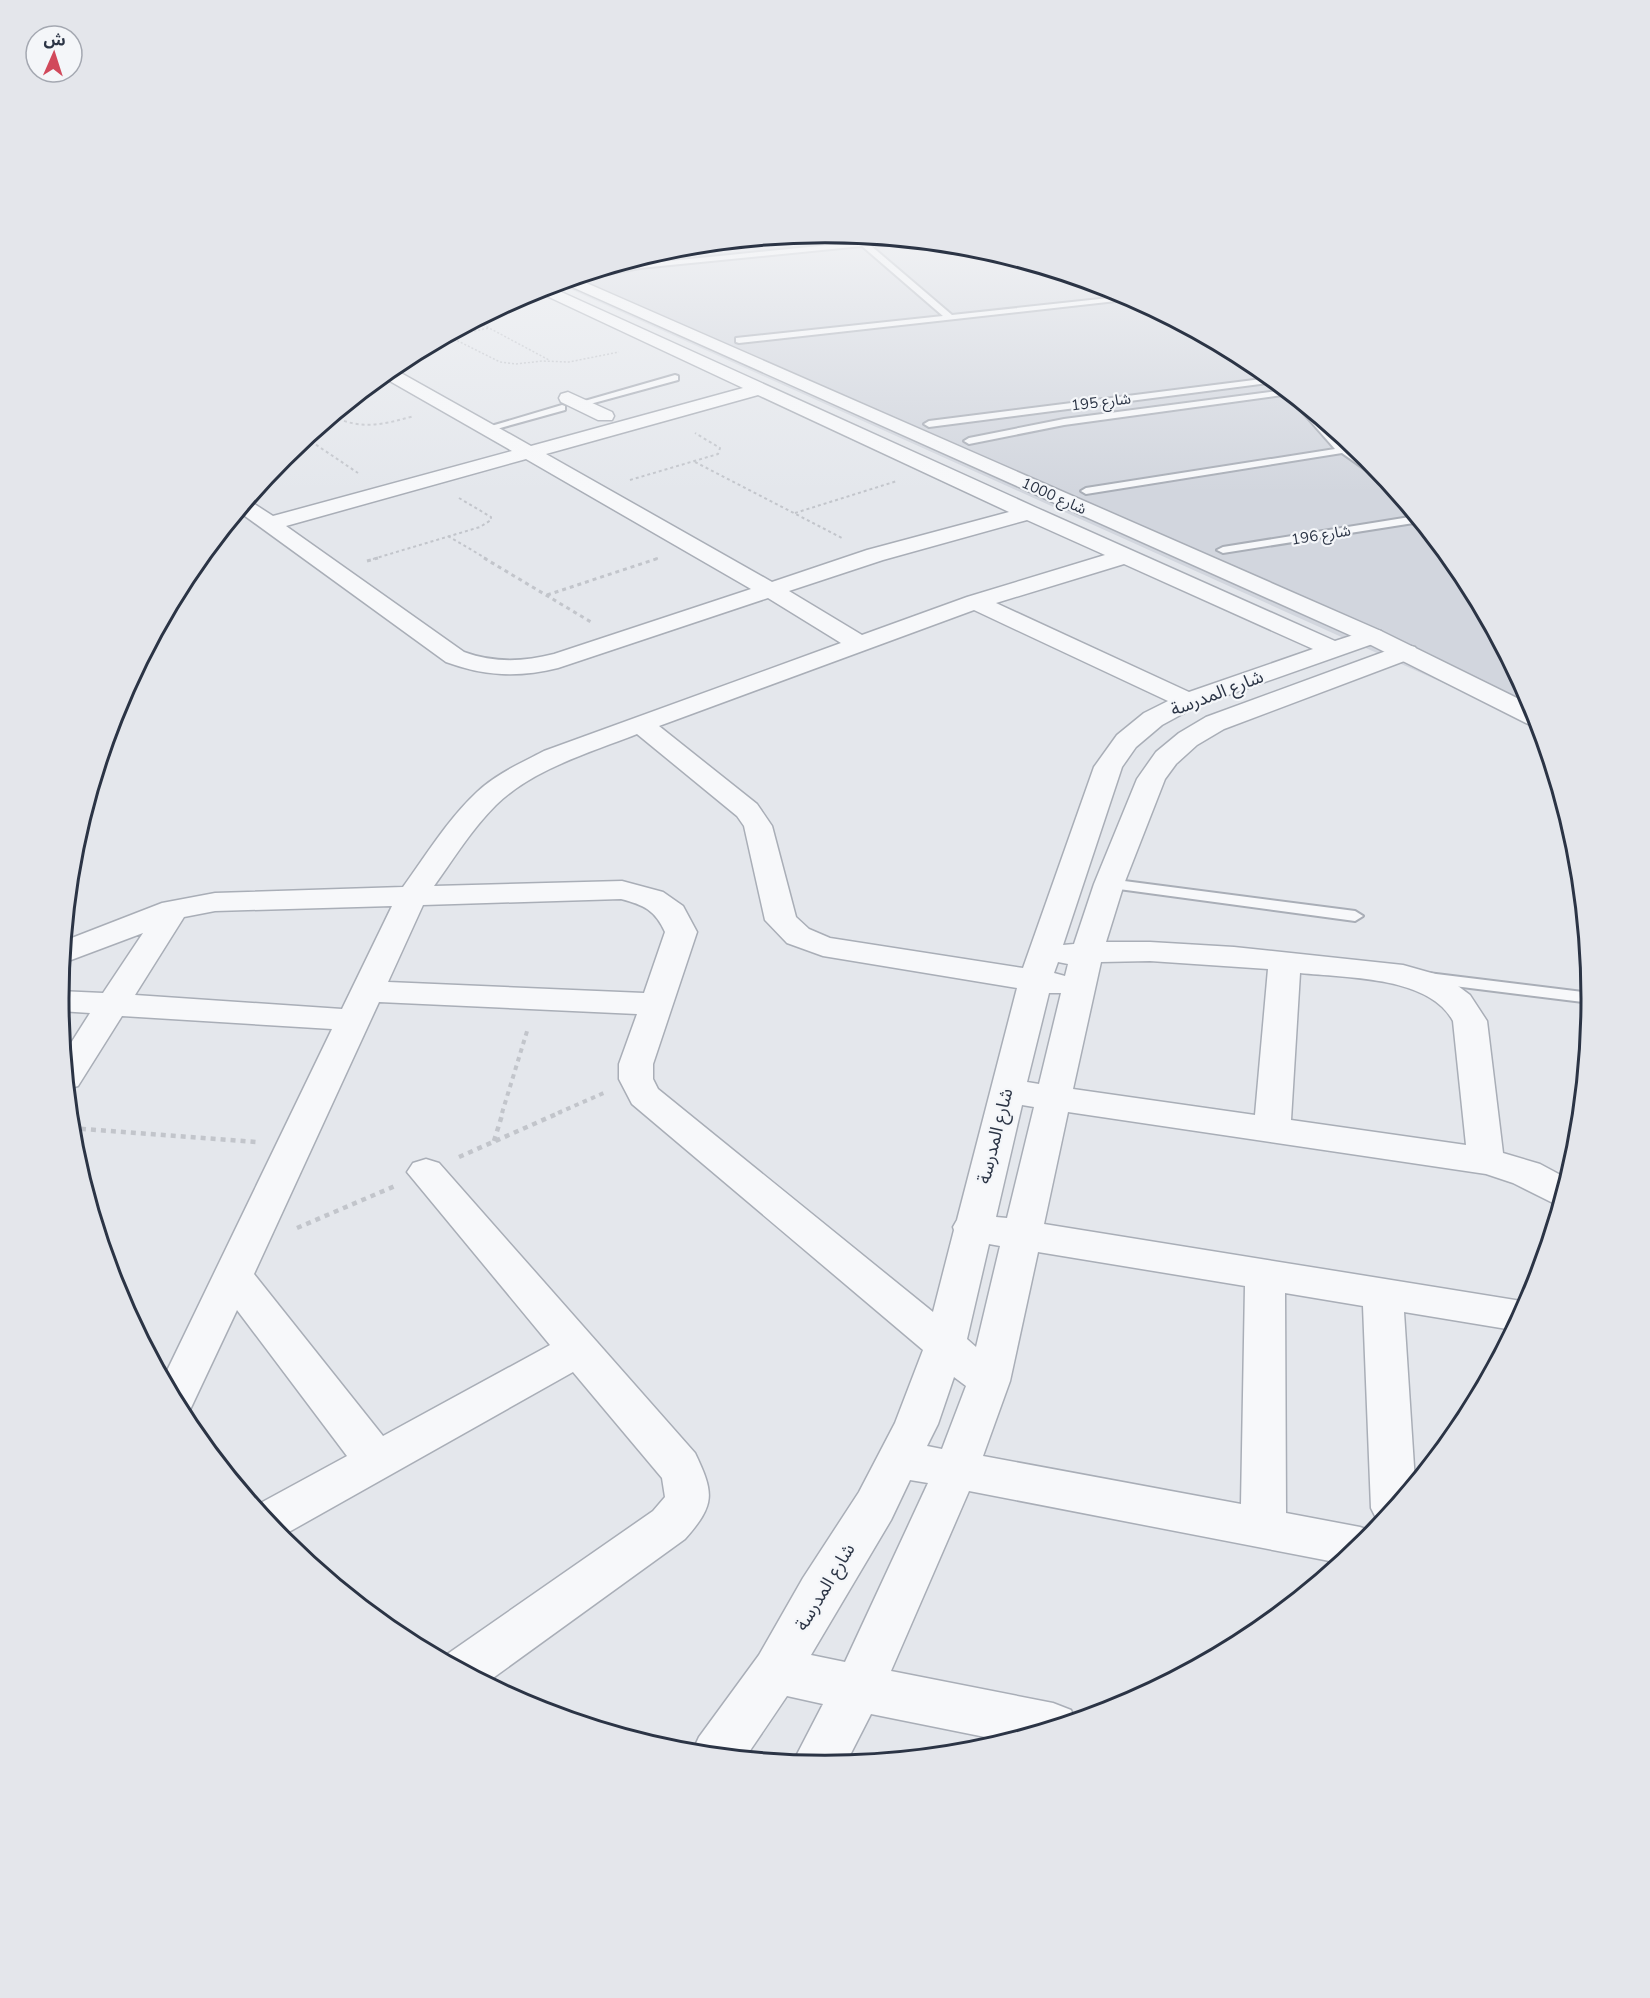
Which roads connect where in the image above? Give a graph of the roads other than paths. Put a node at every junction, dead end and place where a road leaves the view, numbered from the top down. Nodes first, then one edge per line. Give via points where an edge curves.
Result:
1 (578, 305) edge
2 (625, 305) edge
3 (662, 305) edge
4 (936, 305) edge
5 (1062, 305) edge
6 (950, 317) junction
7 (740, 339) junction
8 (396, 377) edge
9 (675, 378) dead end
10 (740, 380) junction
11 (1261, 382) edge
12 (760, 389) junction
13 (1277, 393) edge
14 (570, 403) junction
15 (650, 410) junction
16 (605, 416) junction
17 (929, 424) junction
18 (486, 429) junction
19 (1322, 430) edge
20 (507, 440) junction
21 (969, 441) junction
22 (1337, 444) edge
23 (1340, 446) edge
24 (527, 452) junction
25 (1086, 491) junction
26 (254, 513) edge
27 (1029, 513) junction
28 (1409, 520) edge
29 (1223, 550) junction
30 (1125, 555) junction
31 (770, 590) junction
32 (975, 602) junction
33 (1372, 636) junction
34 (860, 644) junction
35 (1336, 650) junction
36 (1406, 652) junction
37 (1511, 684) edge
38 (1188, 701) junction
39 (1523, 711) edge
40 (640, 724) junction
41 (1109, 884) junction
42 (411, 898) junction
43 (173, 910) junction
44 (1355, 916) dead end
45 (71, 950) edge
46 (1087, 952) junction
47 (1285, 963) junction
48 (1039, 968) junction
49 (1403, 975) junction
50 (1078, 987) junction
51 (1581, 997) edge
52 (69, 1002) edge
53 (656, 1004) junction
54 (113, 1005) junction
55 (360, 1006) junction
56 (73, 1068) edge
57 (1006, 1091) junction
58 (1053, 1098) junction
59 (1272, 1130) junction
60 (1486, 1161) junction
61 (426, 1172) dead end
62 (1556, 1189) edge
63 (972, 1227) junction
64 (1022, 1236) junction
65 (1265, 1275) junction
66 (233, 1276) junction
67 (1383, 1293) junction
68 (1511, 1314) edge
69 (945, 1345) junction
70 (579, 1349) junction
71 (989, 1381) junction
72 (178, 1391) edge
73 (898, 1459) junction
74 (377, 1461) junction
75 (956, 1470) junction
76 (1393, 1497) edge
77 (276, 1518) edge
78 (1263, 1528) junction
79 (1348, 1545) edge
80 (470, 1666) edge
81 (776, 1671) junction
82 (858, 1689) junction
83 (1038, 1724) edge
84 (722, 1748) edge
85 (823, 1755) edge

1 - 10 street
2 - 33 street, شارع 1000
3 - 7 street, شارع 1000
4 - 6 lane
5 - 6 lane
6 - 7 lane
7 - 17 street, شارع 1000
8 - 18 street
9 - 14 lane
10 - 12 street
10 - 15 street
11 - 17 lane, شارع 195
12 - 15 street
12 - 27 street
13 - 21 lane, شارع 195 via 1064,422
14 - 16 street
14 - 18 lane
15 - 16 street
15 - 24 street
16 - 20 street
17 - 21 street, شارع 1000
18 - 20 street
19 - 22 lane
20 - 24 street
20 - 26 street
21 - 25 street, شارع 1000
23 - 25 lane
24 - 26 street via 427,480
24 - 31 street
25 - 29 street, شارع 1000
26 - 31 street via 455,657 476,665 505,669 535,667
27 - 30 street
27 - 31 street via 875,555
28 - 29 lane, شارع 196
29 - 37 street, شارع 1000
30 - 32 street
30 - 35 street
31 - 34 street
32 - 34 street
32 - 38 street
33 - 35 street, شارع المدرسة
33 - 36 street, شارع 1000
34 - 40 street
35 - 38 street, شارع المدرسة
36 - 39 street, شارع 1000
36 - 41 street, شارع المدرسة via 1215,723 1188,739 1166,758 1151,779
38 - 48 street, شارع المدرسة via 1153,719 1126,741 1108,767
40 - 42 street via 554,757 488,797 467,819
40 - 48 street via 747,810 758,826 775,903 782,920 798,936 823,946
41 - 44 lane
41 - 46 street, شارع المدرسة
42 - 43 street via 215,902
42 - 53 street via 622,890 652,898 672,913 681,932
42 - 55 street
43 - 45 street
43 - 54 street
46 - 47 street via 1167,953
46 - 48 street
46 - 50 street, شارع المدرسة
47 - 49 street
47 - 59 street
48 - 50 street
48 - 57 street, شارع المدرسة
49 - 51 lane
49 - 60 street via 1448,992 1463,1006 1470,1021
50 - 58 street, شارع المدرسة
52 - 54 street
53 - 55 street via 537,999
53 - 69 street via 636,1064 636,1079 644,1096
54 - 55 street
54 - 56 street
55 - 66 street
57 - 58 street
57 - 63 street, شارع المدرسة
58 - 59 street
58 - 64 street, شارع المدرسة
59 - 60 street
60 - 62 street via 1516,1168
61 - 70 street
63 - 64 street
63 - 69 street, شارع المدرسة
64 - 65 street
64 - 71 street, شارع المدرسة
65 - 67 street
65 - 78 street
66 - 72 street
66 - 74 street
67 - 68 street
67 - 76 street
69 - 71 street
69 - 73 street, شارع المدرسة via 916,1424
70 - 74 street
70 - 80 street via 679,1466 689,1485 686,1507 669,1524
71 - 75 street, شارع المدرسة
73 - 75 street
73 - 81 street, شارع المدرسة
74 - 77 street
75 - 78 street
75 - 82 street, شارع المدرسة
78 - 79 street
81 - 82 street
81 - 84 street, شارع المدرسة
82 - 83 street
82 - 85 street, شارع المدرسة

